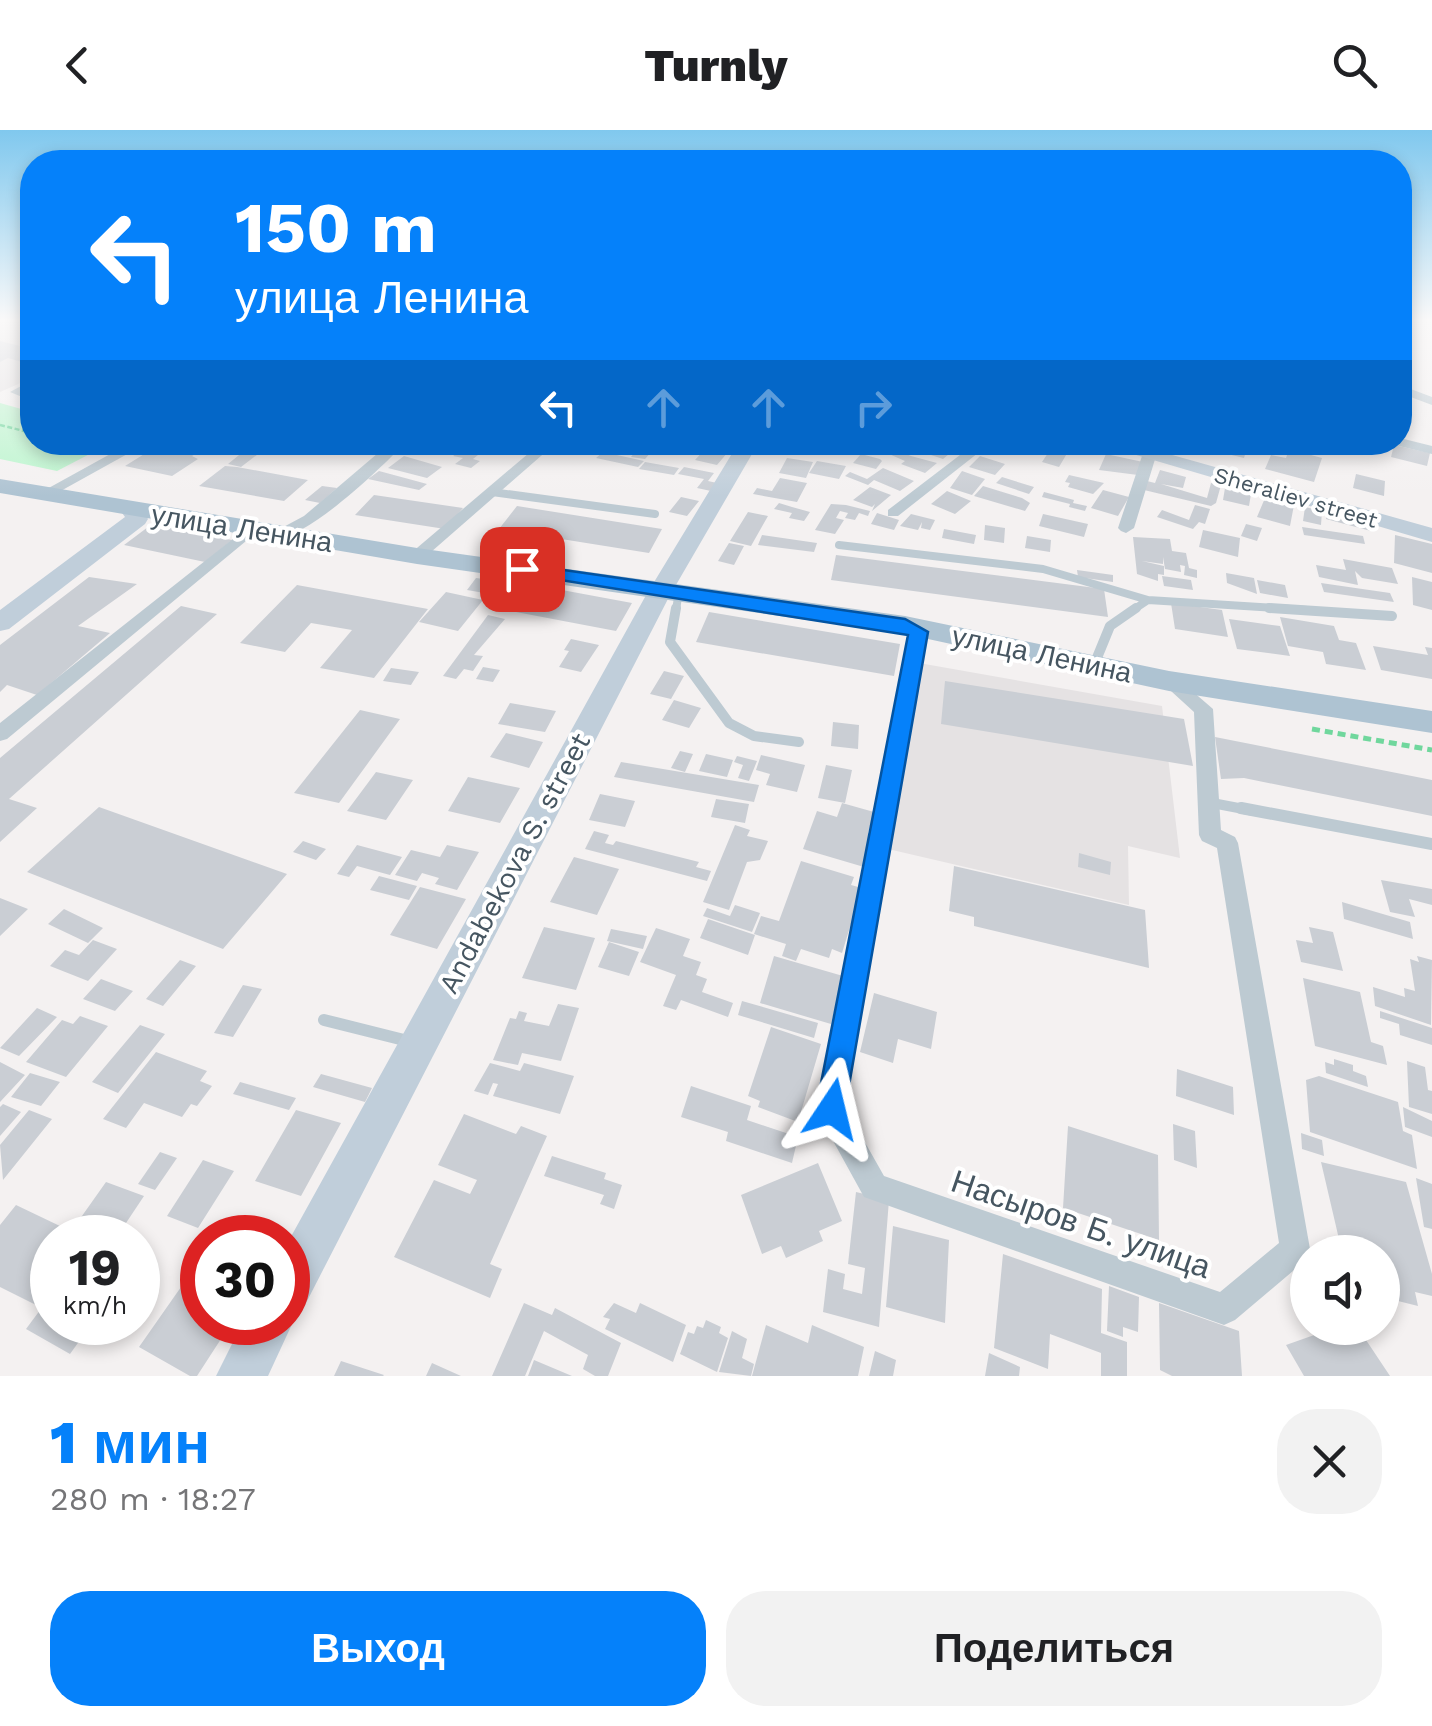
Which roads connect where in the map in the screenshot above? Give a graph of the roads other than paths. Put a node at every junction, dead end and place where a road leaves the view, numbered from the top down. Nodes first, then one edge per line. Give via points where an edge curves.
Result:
1 (119, 455) edge
2 (385, 455) edge
3 (536, 455) edge
4 (742, 455) edge
5 (969, 455) edge
6 (1146, 455) edge
7 (1149, 456) junction
8 (0, 486) edge
9 (492, 492) junction
10 (43, 496) junction
11 (131, 510) junction
12 (893, 513) dead end
13 (655, 514) dead end
14 (254, 528) junction
15 (1126, 528) dead end
16 (281, 534) junction
17 (1432, 535) edge
18 (839, 544) dead end
19 (417, 556) junction
20 (671, 589) junction
21 (1148, 600) junction
22 (1392, 616) dead end
23 (0, 624) edge
24 (905, 626) junction
25 (1094, 665) junction
26 (1169, 681) junction
27 (1432, 722) edge
28 (0, 734) edge
29 (799, 742) dead end
30 (1206, 802) junction
31 (1432, 844) edge
32 (324, 1020) dead end
33 (418, 1044) junction
34 (310, 1247) edge
35 (257, 1345) edge
36 (241, 1376) edge

1 - 10 street
2 - 16 street via 309,519
3 - 9 street
4 - 20 street, Andabekova S. street
5 - 12 street
6 - 7 street, Sheraliev street
7 - 15 street
7 - 17 street, Sheraliev street
8 - 10 main road, улица Ленина
9 - 13 lane
9 - 19 street
10 - 11 main road, улица Ленина
11 - 14 main road, улица Ленина
11 - 23 street via 136,519
14 - 16 main road, улица Ленина
14 - 28 street
16 - 19 main road, улица Ленина
18 - 21 lane via 1043,569
19 - 20 main road, улица Ленина
20 - 24 main road, улица Ленина
20 - 29 lane via 670,642 729,723 754,736
20 - 33 street, Andabekova S. street
21 - 22 lane
21 - 25 lane via 1110,626
24 - 25 main road, улица Ленина
24 - 30 street, Насыров Б. улица via 918,632 832,1109 874,1186 1224,1309 1295,1248 1227,843 1210,835
25 - 26 main road, улица Ленина
26 - 27 main road, улица Ленина
26 - 30 street, Насыров Б. улица via 1203,709
30 - 31 lane
32 - 33 lane
33 - 34 street, Andabekova S. street
35 - 36 street

